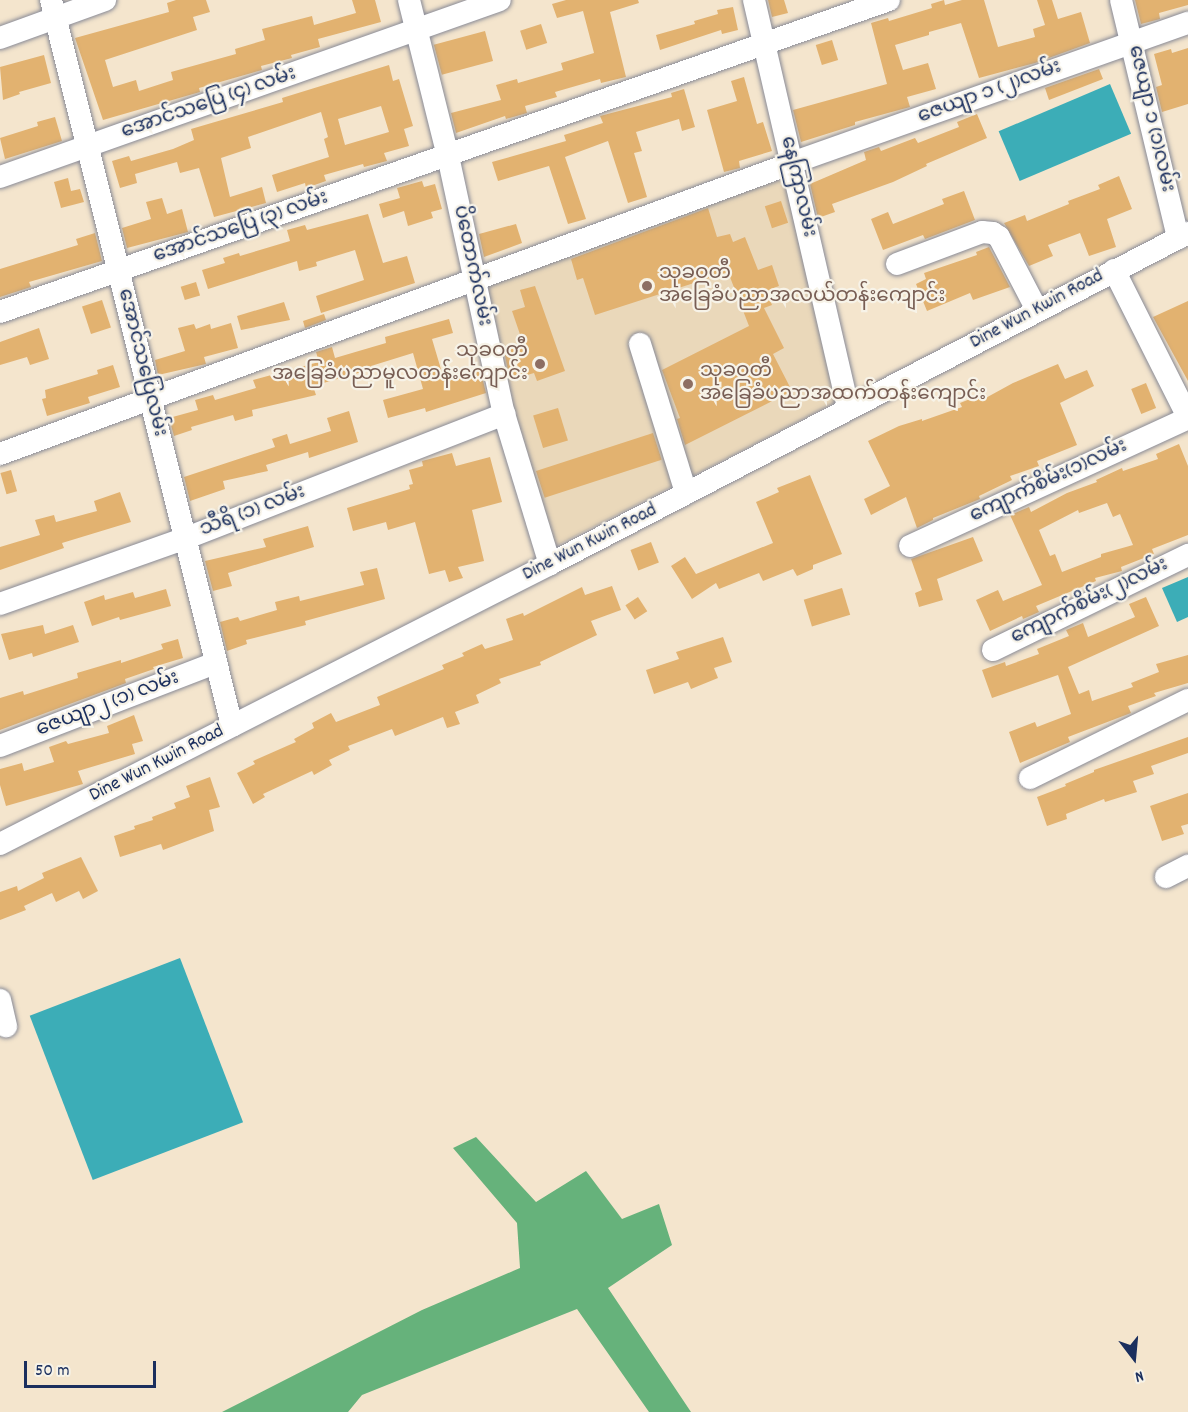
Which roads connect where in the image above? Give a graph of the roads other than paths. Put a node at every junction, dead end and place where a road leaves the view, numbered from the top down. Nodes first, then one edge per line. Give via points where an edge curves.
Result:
1 (105, 0) edge
2 (409, 0) edge
3 (500, 0) edge
4 (754, 0) edge
5 (889, 0) edge
6 (1121, 0) edge
7 (54, 9) edge
8 (1188, 23) edge
9 (417, 30) junction
10 (0, 38) edge
11 (763, 43) junction
12 (1132, 43) junction
13 (87, 147) junction
14 (448, 156) junction
15 (792, 163) junction
16 (0, 177) edge
17 (1183, 236) edge
18 (897, 264) dead end
19 (1113, 270) junction
20 (118, 271) junction
21 (473, 280) junction
22 (1037, 310) junction
23 (0, 312) edge
24 (640, 344) dead end
25 (149, 399) junction
26 (848, 408) junction
27 (504, 414) junction
28 (1188, 417) edge
29 (0, 454) edge
30 (686, 493) junction
31 (184, 539) junction
32 (910, 546) dead end
33 (1188, 555) edge
34 (550, 564) junction
35 (0, 604) edge
36 (993, 650) dead end
37 (215, 663) junction
38 (1188, 700) edge
39 (232, 726) junction
40 (0, 747) edge
41 (1030, 778) dead end
42 (0, 844) edge
43 (1188, 866) edge
44 (1166, 878) dead end
45 (0, 1000) edge
46 (6, 1026) dead end

1 - 7 street
2 - 9 street, ပိတောက်လမ်း
3 - 9 street, အောင်သပြေ (၄) လမ်း
4 - 11 street, နေကြာလမ်း
5 - 11 street, အောင်သပြေ (၃) လမ်း
6 - 12 street, ဇေယျာ ၁ (၁)လမ်း
7 - 10 street
7 - 13 street, အောင်သပြေလမ်း
8 - 12 street, ဇေယျာ ၁ (၂)လမ်း
9 - 13 street, အောင်သပြေ (၄) လမ်း
9 - 14 street, ပိတောက်လမ်း
11 - 14 street, အောင်သပြေ (၃) လမ်း
11 - 15 street, နေကြာလမ်း
12 - 15 street, ဇေယျာ ၁ (၂)လမ်း
12 - 17 street, ဇေယျာ ၁ (၁)လမ်း
13 - 16 street, အောင်သပြေ (၄) လမ်း
13 - 20 street, အောင်သပြေလမ်း
14 - 20 street, အောင်သပြေ (၃) လမ်း
14 - 21 street, ပိတောက်လမ်း
15 - 21 street, ဇေယျာ ၁ (၂)လမ်း
15 - 26 street, နေကြာလမ်း
17 - 19 street, Dine Wun Kwin Road
18 - 22 street via 982,232 993,233 999,237
19 - 22 street, Dine Wun Kwin Road
19 - 28 street
20 - 23 street, အောင်သပြေ (၃) လမ်း
20 - 25 street, အောင်သပြေလမ်း
21 - 25 street, ဇေယျာ ၁ (၂)လမ်း
21 - 27 street, ပိတောက်လမ်း
22 - 26 street, Dine Wun Kwin Road
24 - 30 street
25 - 29 street, ဇေယျာ ၁ (၂)လမ်း
25 - 31 street, အောင်သပြေလမ်း
26 - 30 street, Dine Wun Kwin Road
27 - 31 street, သီရိ (၁) လမ်း
27 - 34 street, ပိတောက်လမ်း
28 - 32 street, ကျောက်စိမ်း(၁)လမ်း
30 - 34 street, Dine Wun Kwin Road
31 - 35 street, သီရိ (၁) လမ်း
31 - 37 street, အောင်သပြေလမ်း
33 - 36 street, ကျောက်စိမ်း(၂)လမ်း
34 - 39 street, Dine Wun Kwin Road
37 - 39 street, အောင်သပြေလမ်း
37 - 40 street, ဇေယျာ၂ (၁) လမ်း
38 - 41 street
39 - 42 street, Dine Wun Kwin Road
43 - 44 street
45 - 46 street

